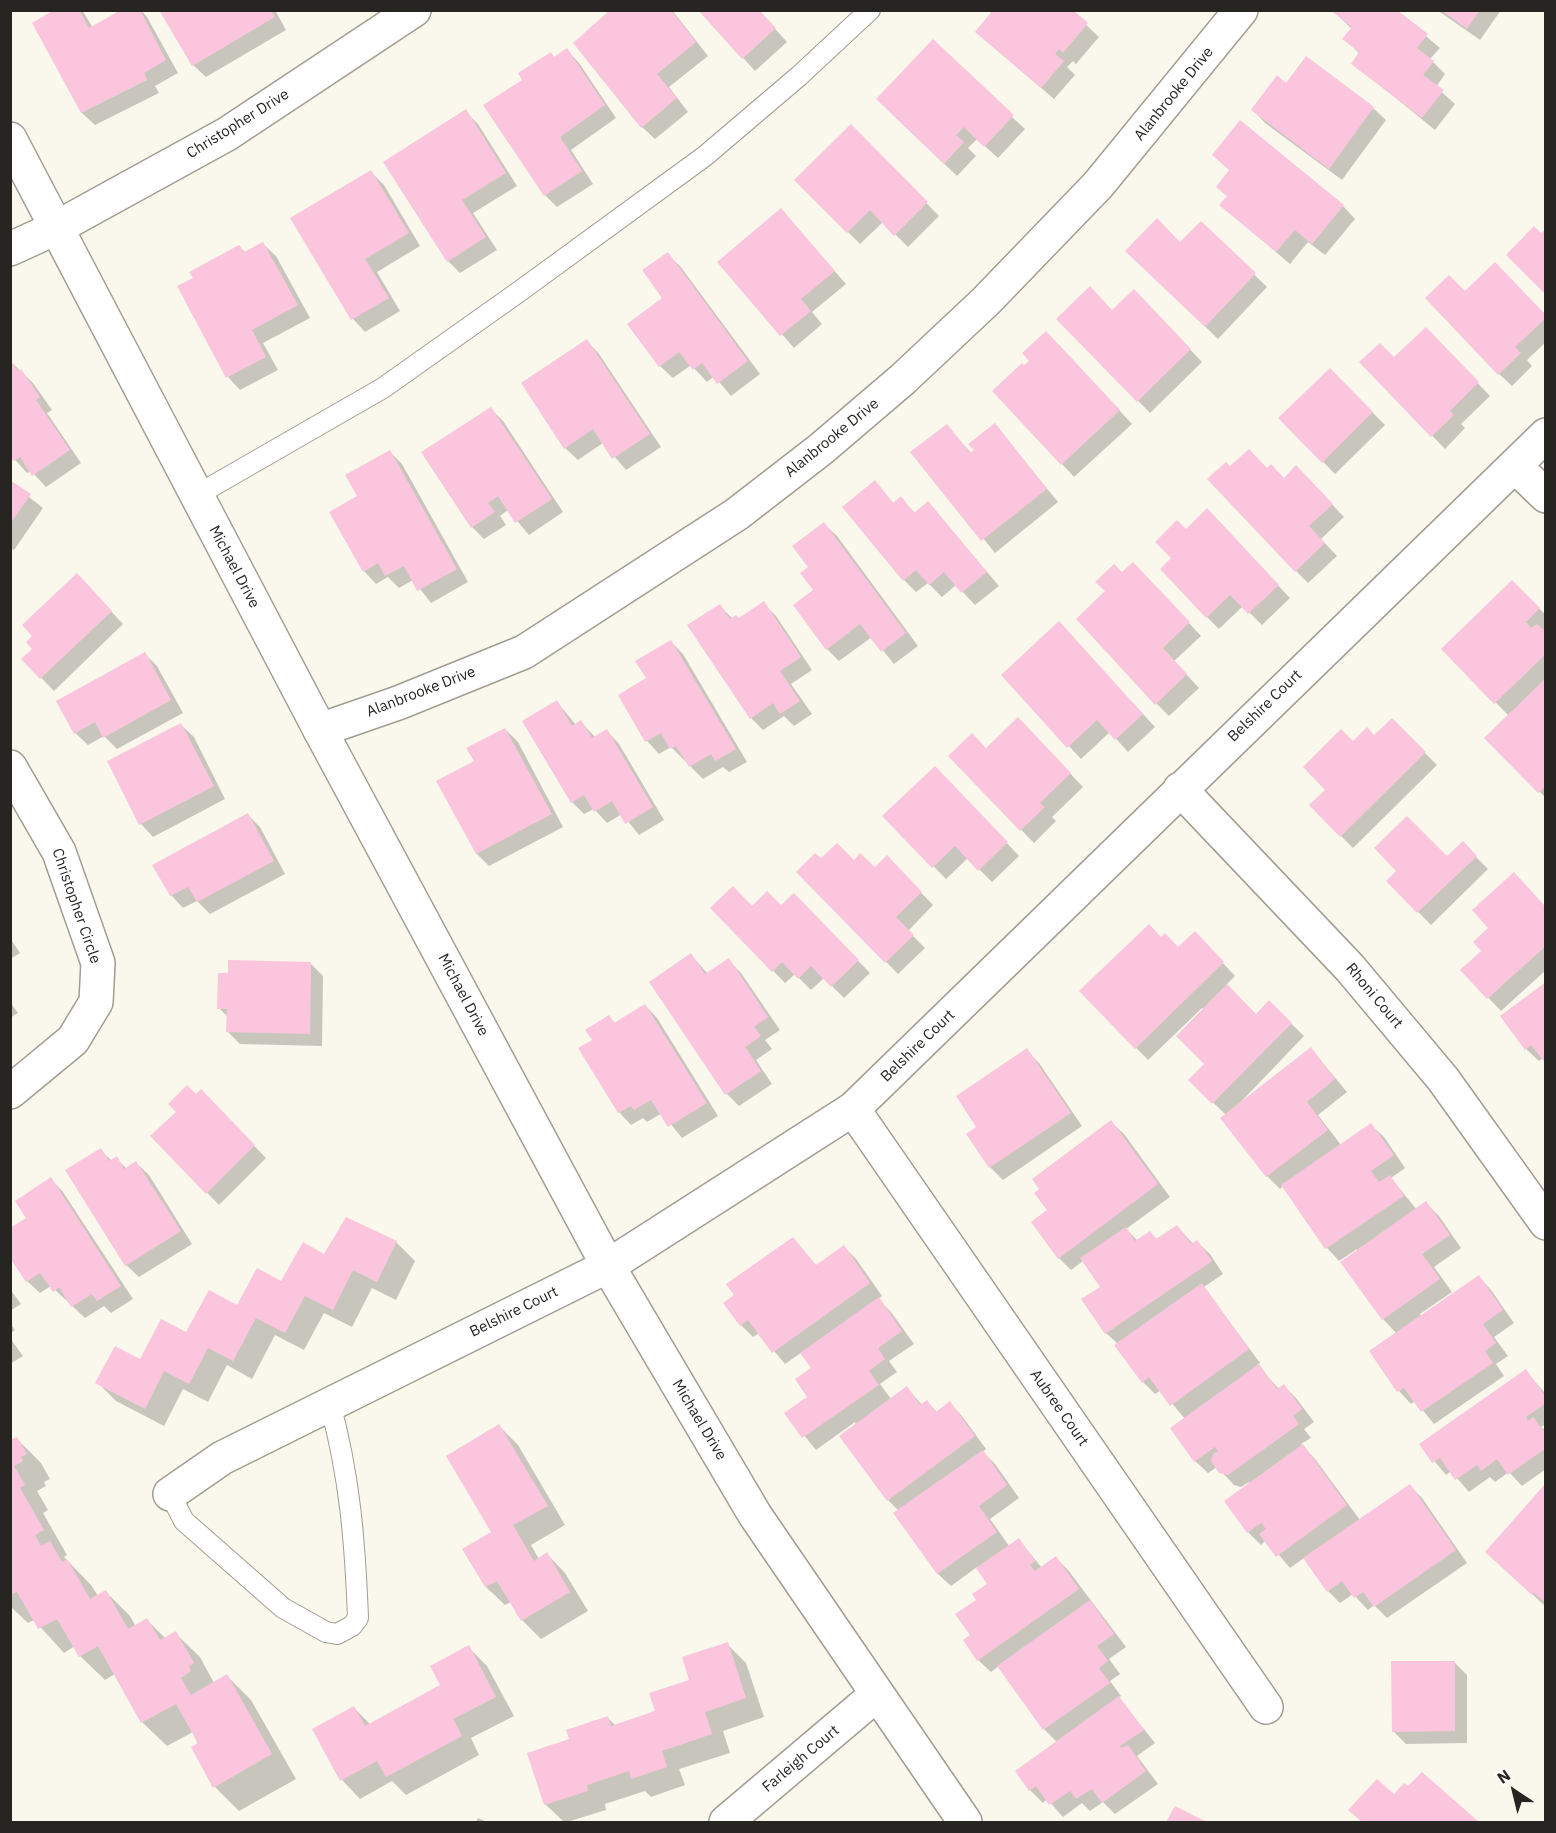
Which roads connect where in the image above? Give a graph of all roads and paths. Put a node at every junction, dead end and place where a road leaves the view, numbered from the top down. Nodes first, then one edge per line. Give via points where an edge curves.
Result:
1 (414, 10) edge
2 (870, 10) edge
3 (1242, 10) edge
4 (10, 139) edge
5 (56, 228) junction
6 (10, 249) edge
7 (1545, 435) edge
8 (1515, 466) junction
9 (197, 495) junction
10 (1545, 496) edge
11 (320, 730) junction
12 (10, 767) edge
13 (1180, 789) junction
14 (10, 1092) edge
15 (853, 1109) junction
16 (1545, 1223) edge
17 (608, 1266) junction
18 (330, 1404) junction
19 (170, 1494) joint
20 (876, 1695) junction
21 (1266, 1707) dead end
22 (726, 1822) edge
23 (965, 1822) edge

1 - 5 street, Christopher Drive via 227,134
2 - 9 lane via 705,156 520,291 383,388
3 - 11 street, Alanbrooke Drive via 1098,184 986,301 903,379 774,485 728,520 524,652
4 - 5 street, Michael Drive
5 - 6 street
5 - 9 street, Michael Drive
7 - 8 street, Belshire Court
8 - 10 street
8 - 13 street, Belshire Court
9 - 11 street, Michael Drive
11 - 17 street, Michael Drive
12 - 14 street, Christopher Circle via 59,852 98,963 96,1002 73,1041
13 - 15 street, Belshire Court
13 - 16 street, Rhoni Court via 1350,968 1443,1079
15 - 17 street, Belshire Court
15 - 21 street, Aubree Court
17 - 18 street, Belshire Court
17 - 20 street, Michael Drive via 755,1515
18 - 19 street, Belshire Court via 222,1458
18 - 19 lane via 355,1529 358,1618 337,1634 283,1608 184,1521
20 - 22 street, Farleigh Court
20 - 23 street, Michael Drive

